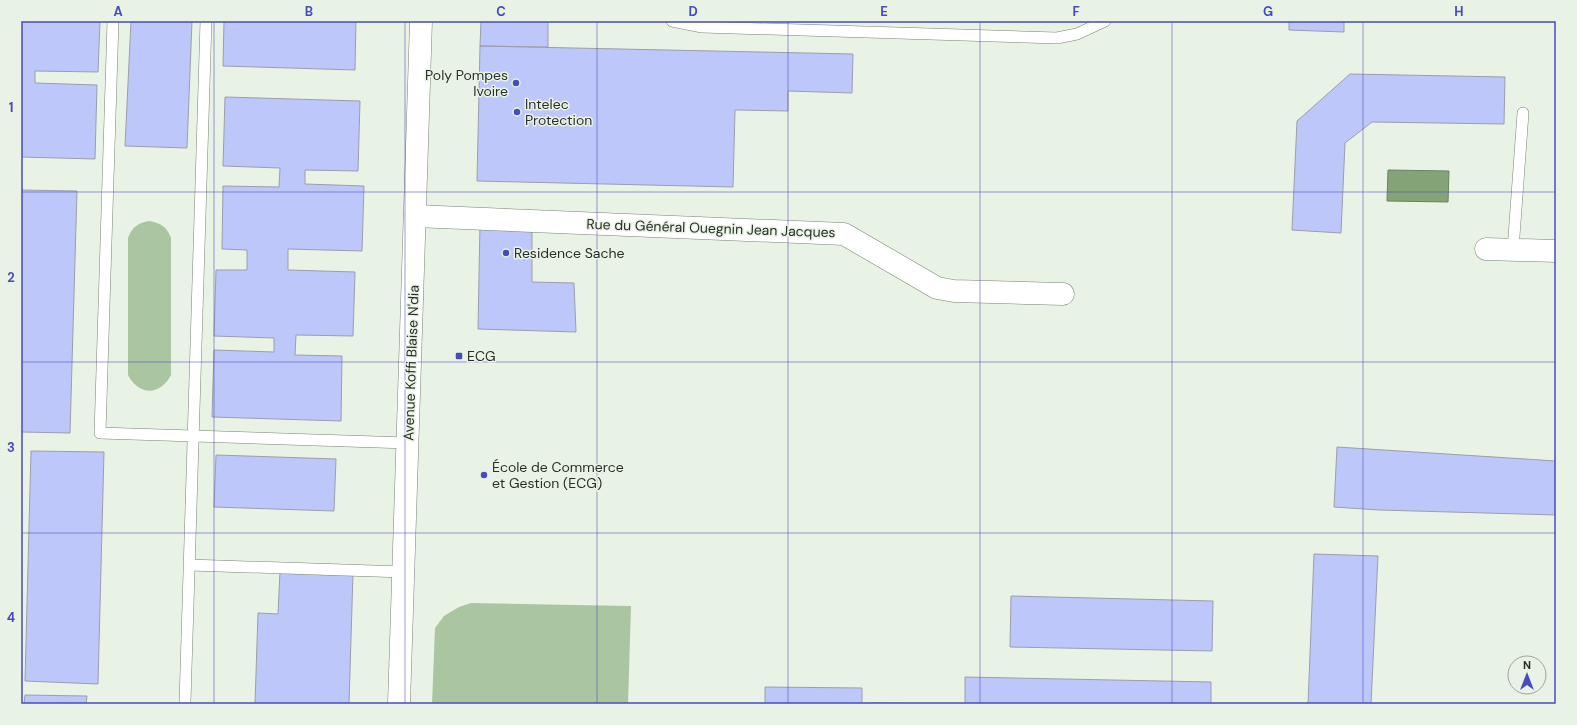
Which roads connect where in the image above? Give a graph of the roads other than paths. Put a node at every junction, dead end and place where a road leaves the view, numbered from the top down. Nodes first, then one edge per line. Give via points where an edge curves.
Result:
1 (113, 21) edge
2 (206, 21) edge
3 (421, 21) edge
4 (672, 21) edge
5 (1105, 21) edge
6 (702, 24) edge
7 (1523, 113) dead end
8 (415, 216) junction
9 (1486, 249) dead end
10 (1513, 250) junction
11 (1556, 251) edge
12 (1063, 294) dead end
13 (194, 436) junction
14 (408, 443) junction
15 (190, 565) junction
16 (404, 572) junction
17 (185, 702) dead end
18 (399, 704) edge

1 - 13 lane via 100,433
2 - 13 lane
3 - 8 street, Avenue Koffi Blaise N'dia
4 - 6 lane
5 - 6 lane via 1077,34 1057,38
7 - 10 lane
8 - 12 street, Rue du Général Ouegnin Jean Jacques via 844,234 937,288 954,291
8 - 14 street, Avenue Koffi Blaise N'dia
9 - 10 street
10 - 11 street
13 - 14 lane
13 - 15 lane
14 - 16 street, Avenue Koffi Blaise N'dia
15 - 16 lane
15 - 17 lane
16 - 18 street, Avenue Koffi Blaise N'dia

